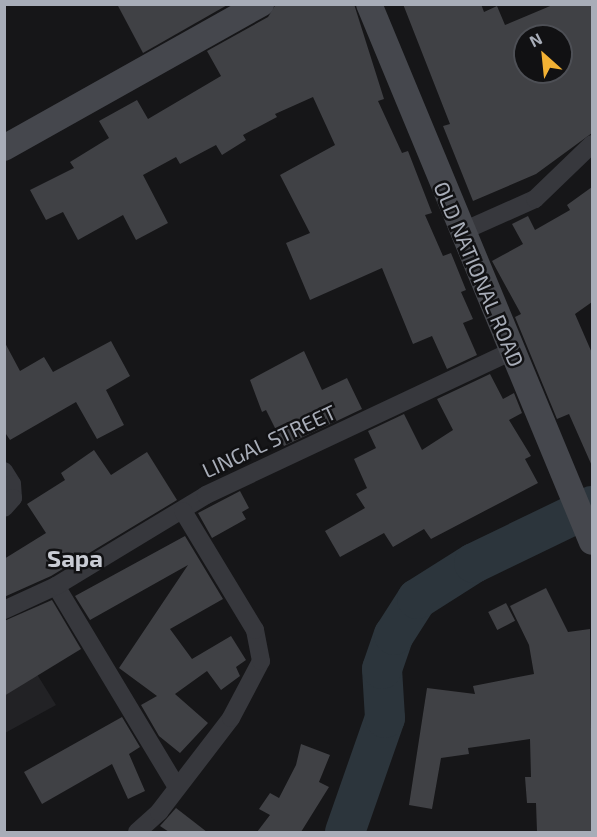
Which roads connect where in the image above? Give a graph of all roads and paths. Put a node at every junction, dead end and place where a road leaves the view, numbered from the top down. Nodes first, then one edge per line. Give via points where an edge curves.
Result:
1 (261, 4) edge
2 (369, 4) edge
3 (592, 144) edge
4 (4, 148) edge
5 (460, 232) junction
6 (510, 352) junction
7 (4, 471) edge
8 (4, 508) edge
9 (183, 511) junction
10 (592, 542) edge
11 (56, 586) junction
12 (4, 610) edge
13 (177, 787) junction
14 (137, 832) edge

1 - 4 main road
2 - 5 main road, OLD NATIONAL ROAD
3 - 5 street via 535,199
5 - 6 main road, OLD NATIONAL ROAD
6 - 9 street, LINGAL STREET via 206,495
6 - 10 main road, OLD NATIONAL ROAD
7 - 8 street via 12,484 13,498
9 - 11 street, LINGAL STREET
9 - 13 street via 255,630 261,662 231,718
11 - 12 street, LINGAL STREET
11 - 13 street
13 - 14 street

